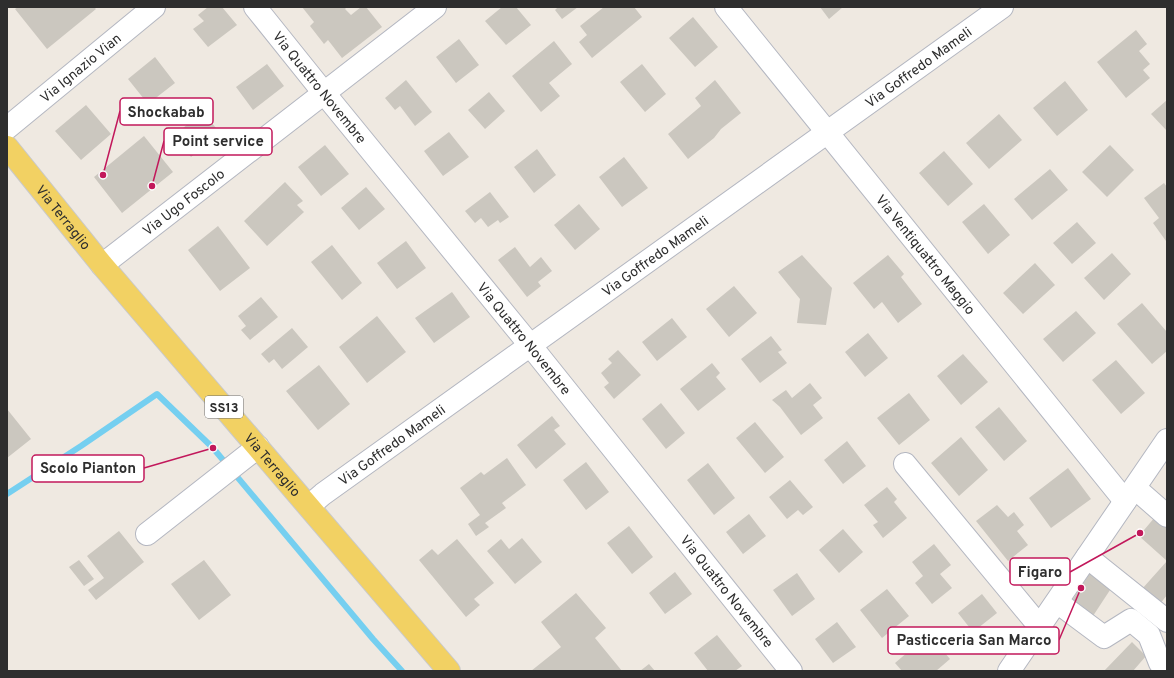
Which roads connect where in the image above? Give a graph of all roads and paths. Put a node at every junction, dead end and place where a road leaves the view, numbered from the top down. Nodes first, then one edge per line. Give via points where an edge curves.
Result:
1 (154, 7) edge
2 (255, 7) edge
3 (435, 7) edge
4 (726, 7) edge
5 (1002, 7) edge
6 (324, 93) junction
7 (7, 128) edge
8 (827, 132) junction
9 (7, 146) edge
10 (102, 265) junction
11 (530, 345) junction
12 (1167, 440) edge
13 (258, 448) junction
14 (905, 464) dead end
15 (1130, 495) junction
16 (308, 506) junction
17 (1167, 516) edge
18 (147, 534) dead end
19 (1087, 557) junction
20 (1056, 602) junction
21 (1167, 621) edge
22 (1040, 627) junction
23 (1167, 670) edge
24 (449, 671) edge
25 (791, 671) edge
26 (1009, 671) edge

1 - 7 street, Via Ignazio Vian
2 - 6 street, Via Quattro Novembre
3 - 6 street, Via Ugo Foscolo
4 - 8 street, Via Ventiquattro Maggio
5 - 8 street, Via Goffredo Mameli
6 - 10 street, Via Ugo Foscolo
6 - 11 street, Via Quattro Novembre
8 - 11 street, Via Goffredo Mameli
8 - 15 street, Via Ventiquattro Maggio
9 - 10 main road, Via Terraglio / SS13
10 - 13 main road, Via Terraglio / SS13
11 - 16 street, Via Goffredo Mameli
11 - 25 street, Via Quattro Novembre
12 - 15 street
13 - 16 main road, Via Terraglio / SS13
13 - 18 street
14 - 22 street
15 - 17 street, Via Ventiquattro Maggio
15 - 19 street
16 - 24 main road, Via Terraglio / SS13
19 - 20 street
19 - 21 street
20 - 22 street
20 - 23 street via 1104,637 1131,620 1148,636 1160,664
22 - 26 street

